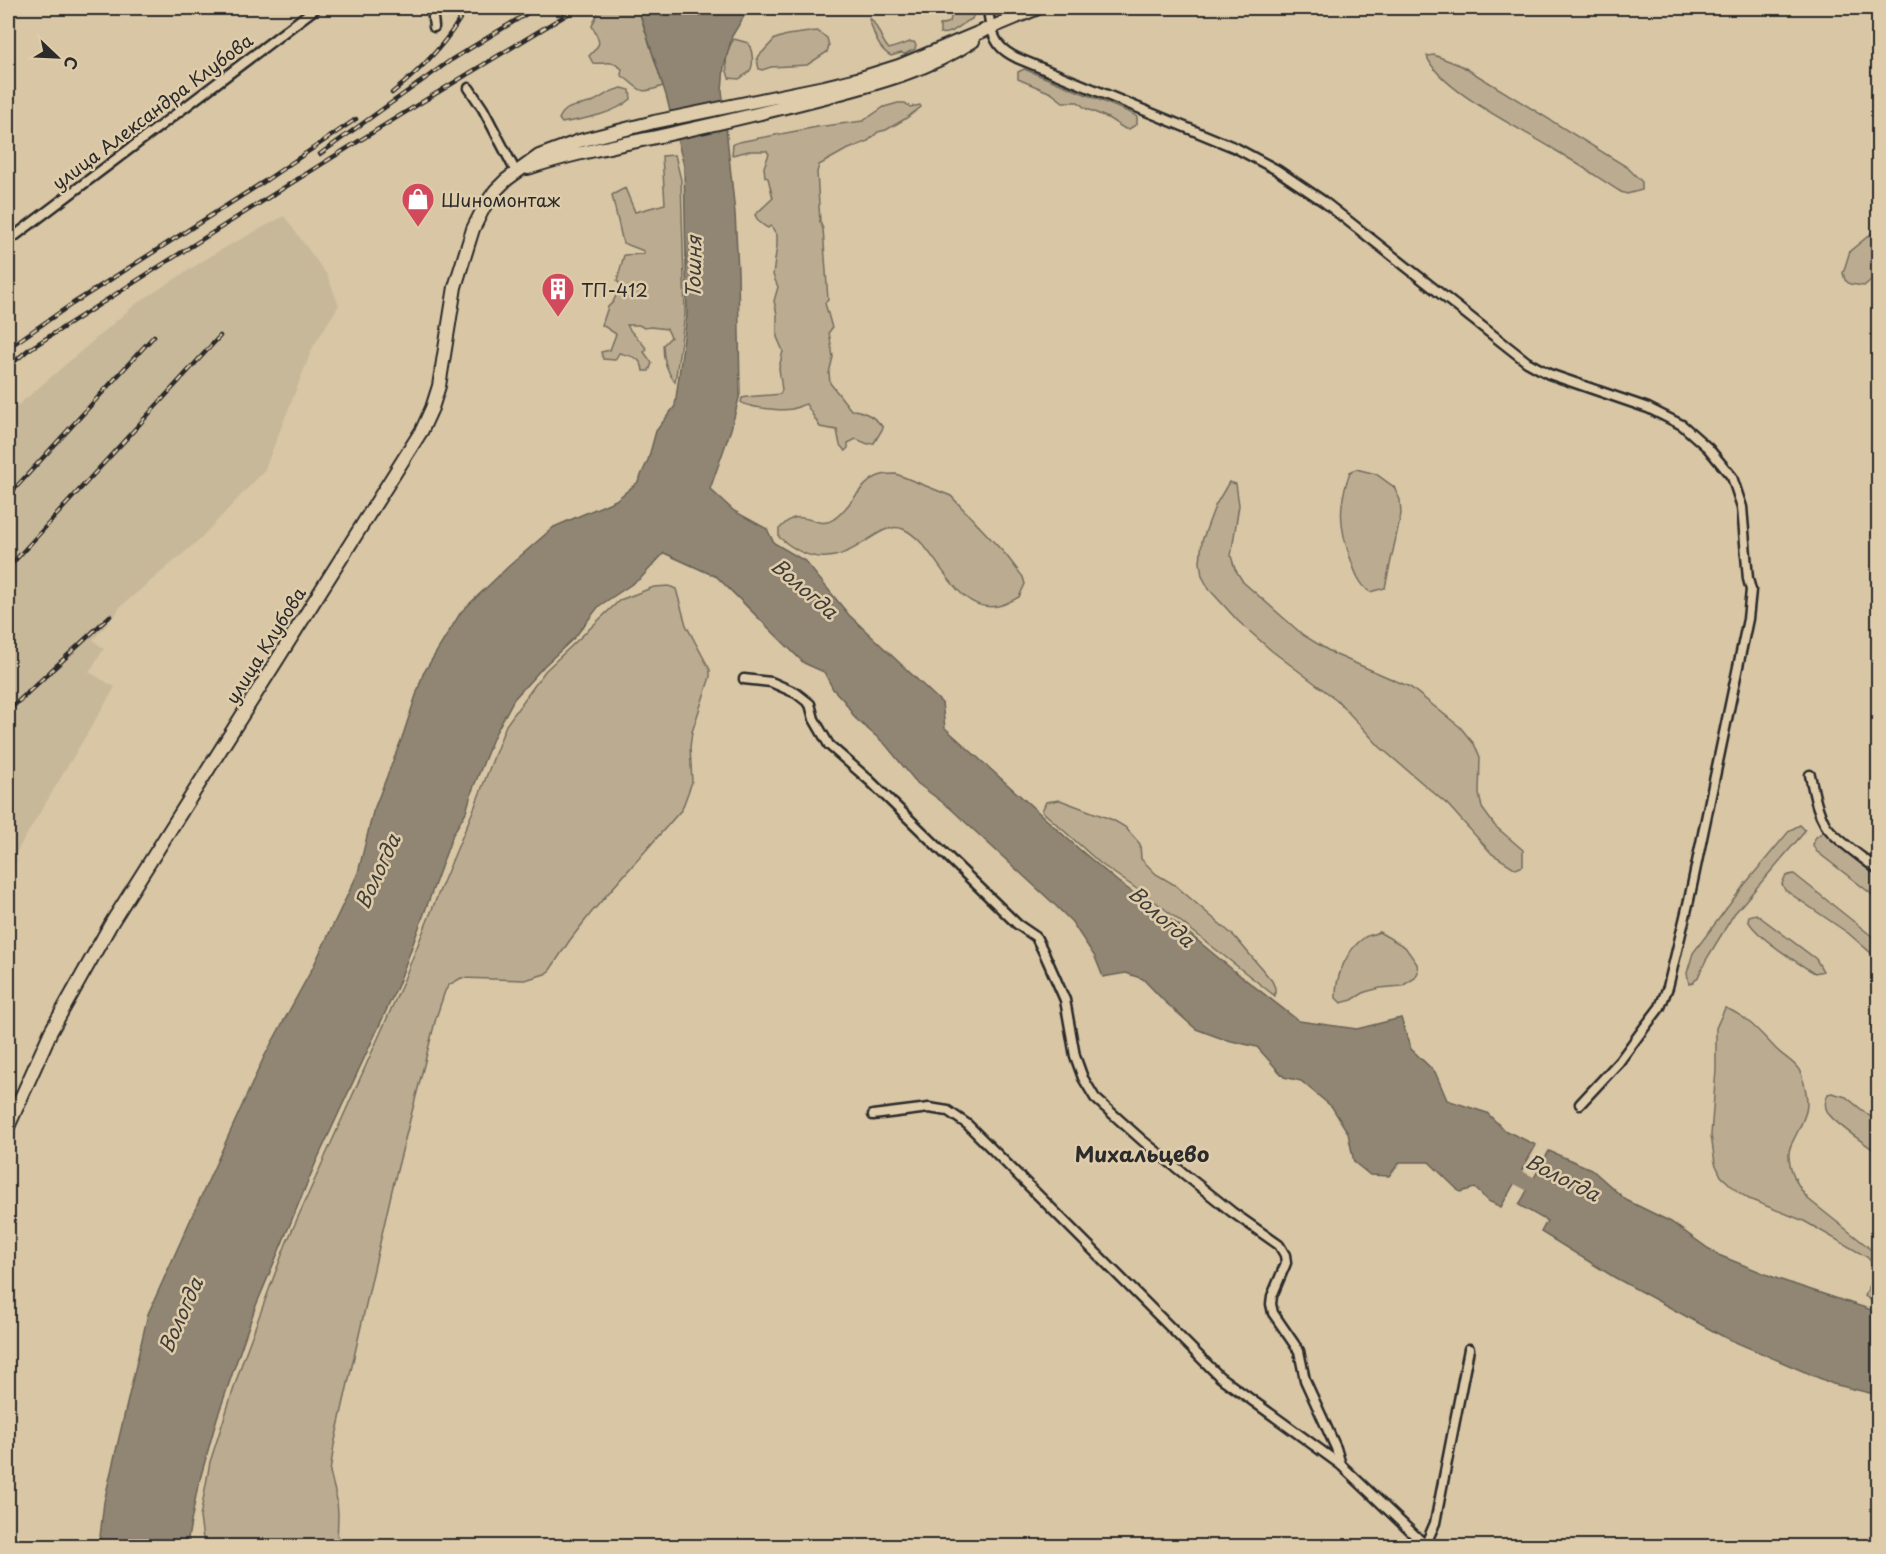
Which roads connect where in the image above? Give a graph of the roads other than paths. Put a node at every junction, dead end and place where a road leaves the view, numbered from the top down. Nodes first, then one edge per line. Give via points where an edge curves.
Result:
1 (316, 8) edge
2 (432, 8) edge
3 (988, 8) edge
4 (1038, 8) edge
5 (434, 27) dead end
6 (992, 28) junction
7 (470, 87) dead end
8 (516, 172) junction
9 (8, 241) edge
10 (744, 679) dead end
11 (1810, 775) dead end
12 (1878, 870) edge
13 (1580, 1104) dead end
14 (873, 1115) dead end
15 (8, 1127) edge
16 (1469, 1349) dead end
17 (1341, 1465) junction
18 (1425, 1546) edge

1 - 9 street, улица Александра Клубова
2 - 5 street
3 - 6 street
4 - 6 main road
6 - 8 main road, улица Клубова via 861,78 654,122 557,148
6 - 8 main road via 957,52 897,77 753,116 571,155
6 - 13 street via 1000,46 1017,58 1236,148 1277,170 1323,201 1527,362 1682,425 1732,477 1742,507 1751,590 1748,619 1674,964 1660,1007
7 - 8 street
8 - 15 main road, улица Клубова via 487,201 470,238 455,286 439,386 422,430 112,922 51,1031
10 - 17 street via 771,682 810,704 829,745 1017,924 1036,937 1065,1000 1075,1056 1095,1098 1143,1141 1279,1245 1286,1263 1270,1304 1299,1351 1305,1380
11 - 12 street via 1825,826
14 - 17 street via 928,1108 948,1111 967,1124 1220,1377
16 - 18 street via 1435,1523
17 - 18 street

